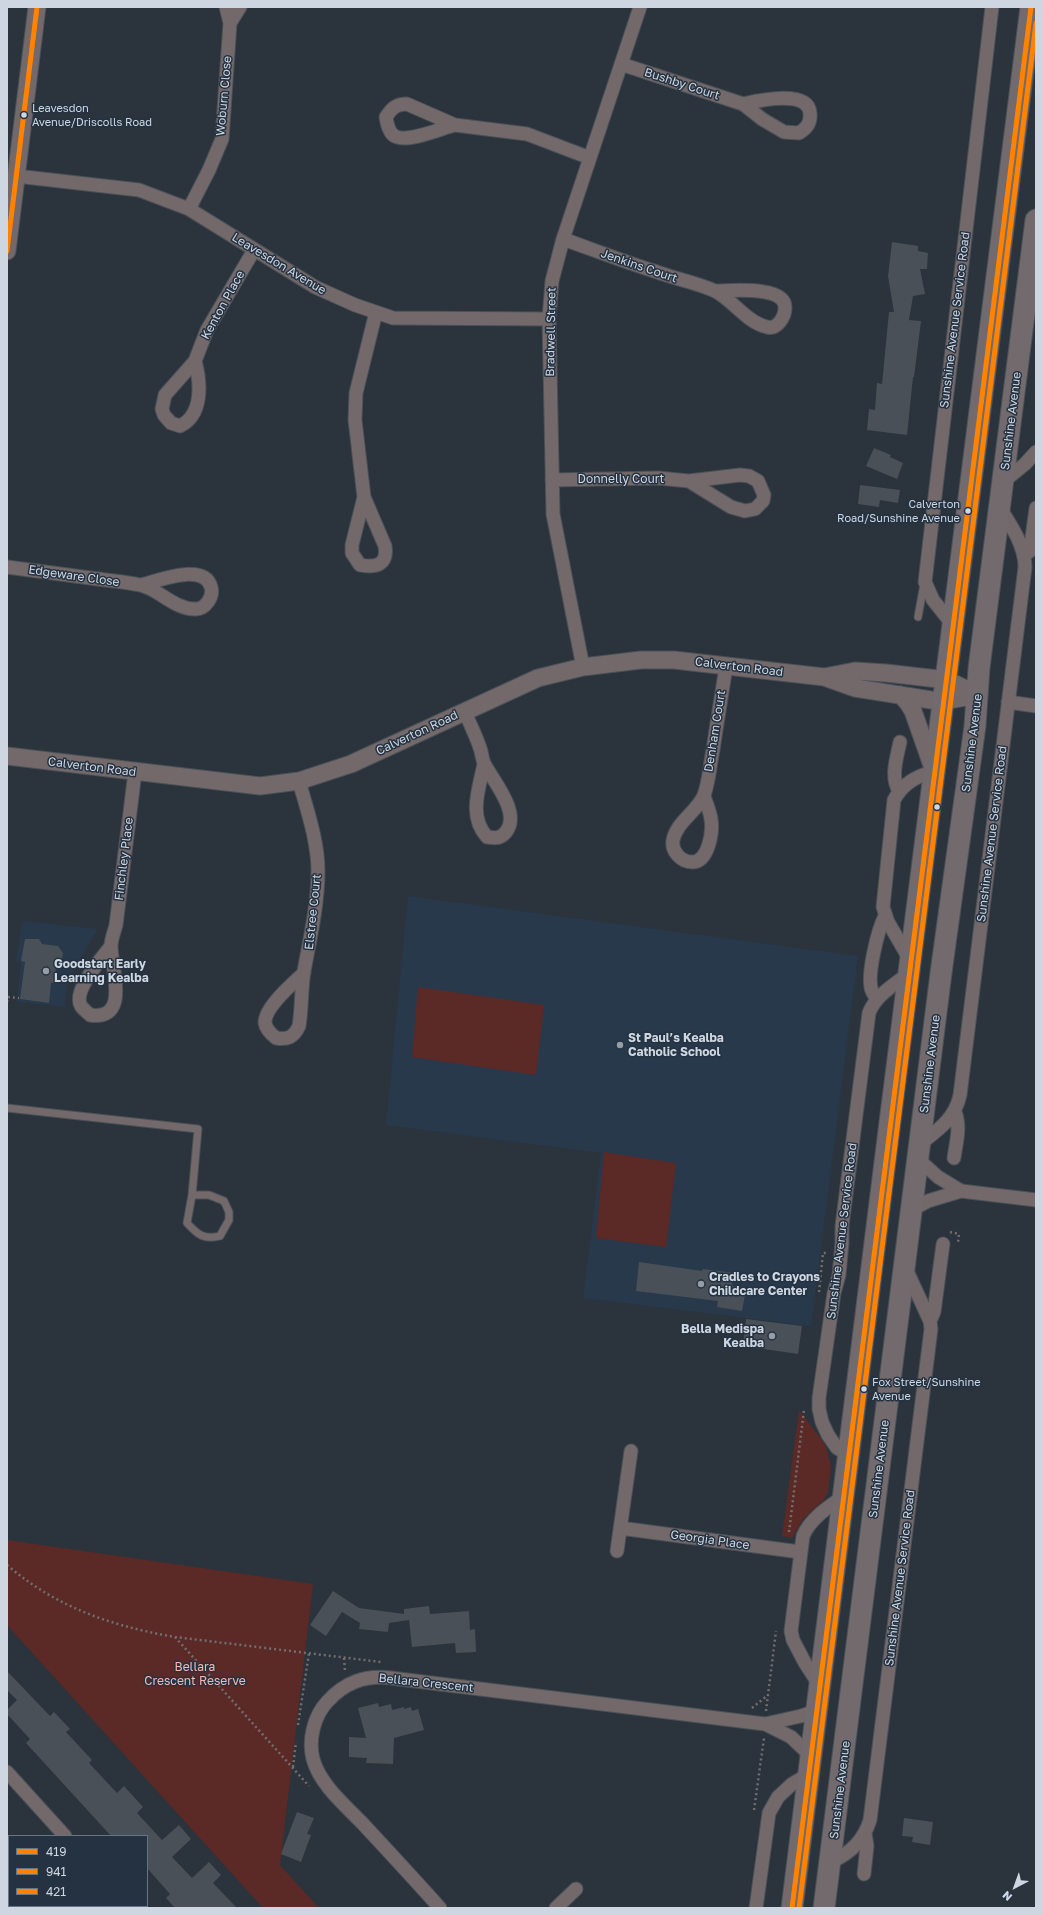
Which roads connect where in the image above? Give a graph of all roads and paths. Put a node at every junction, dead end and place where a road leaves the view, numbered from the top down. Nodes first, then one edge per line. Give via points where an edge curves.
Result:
1 (37, 7) edge
2 (226, 7) edge
3 (240, 7) edge
4 (640, 7) edge
5 (992, 7) edge
6 (1031, 7) edge
7 (230, 23) junction
8 (621, 64) junction
9 (743, 104) junction
10 (455, 124) junction
11 (590, 158) junction
12 (16, 176) junction
13 (189, 209) junction
14 (1036, 220) edge
15 (562, 239) junction
16 (254, 250) junction
17 (7, 251) edge
18 (715, 291) junction
19 (376, 312) junction
20 (549, 319) junction
21 (195, 361) dead end
22 (1036, 452) edge
23 (552, 480) junction
24 (689, 481) junction
25 (1003, 482) junction
26 (364, 497) junction
27 (1000, 508) junction
28 (1036, 508) edge
29 (1024, 555) junction
30 (7, 567) edge
31 (925, 582) junction
32 (141, 585) junction
33 (918, 617) dead end
34 (953, 625) junction
35 (726, 666) junction
36 (583, 667) junction
37 (824, 677) junction
38 (946, 680) junction
39 (901, 695) junction
40 (978, 695) junction
41 (943, 701) junction
42 (1008, 702) junction
43 (1036, 706) edge
44 (465, 711) junction
45 (900, 742) dead end
46 (7, 756) edge
47 (484, 764) junction
48 (934, 771) junction
49 (135, 772) junction
50 (299, 781) junction
51 (899, 791) junction
52 (704, 796) junction
53 (885, 916) junction
54 (111, 946) junction
55 (909, 967) junction
56 (304, 973) junction
57 (19, 998) dead end
58 (877, 999) junction
59 (7, 1002) edge
60 (7, 1108) edge
61 (955, 1112) junction
62 (919, 1152) junction
63 (954, 1158) dead end
64 (961, 1191) junction
65 (192, 1195) junction
66 (1036, 1200) edge
67 (911, 1210) junction
68 (943, 1244) dead end
69 (905, 1268) junction
70 (930, 1321) junction
71 (631, 1451) dead end
72 (882, 1452) junction
73 (849, 1455) junction
74 (843, 1497) junction
75 (620, 1528) junction
76 (617, 1551) dead end
77 (800, 1552) junction
78 (7, 1565) edge
79 (175, 1637) junction
80 (820, 1686) junction
81 (768, 1695) dead end
82 (752, 1708) dead end
83 (816, 1711) junction
84 (765, 1724) junction
85 (298, 1732) dead end
86 (296, 1739) dead end
87 (810, 1765) junction
88 (7, 1772) edge
89 (864, 1834) junction
90 (64, 1835) edge
91 (831, 1862) junction
92 (864, 1874) dead end
93 (576, 1889) dead end
94 (826, 1907) edge
95 (440, 1908) edge
96 (556, 1908) edge
97 (756, 1908) edge
98 (792, 1908) edge

1 - 12 street
2 - 7 street, Woburn Close
3 - 7 street, Woburn Close
4 - 8 street, Bradwell Street
5 - 31 street, Sunshine Avenue Service Road
6 - 34 main road
7 - 13 street, Woburn Close via 222,139
8 - 9 street, Bushby Court
8 - 11 street, Bradwell Street
9 - 9 street, Bushby Court via 776,98 794,99 810,110 811,117 808,127 799,133 784,132
10 - 10 street via 406,139 392,134 386,117 391,109 399,104 407,104
10 - 11 street via 527,134
11 - 15 street, Bradwell Street
12 - 13 street, Leavesdon Avenue via 139,190
12 - 17 street
13 - 16 street, Leavesdon Avenue
14 - 25 main road, Sunshine Avenue
15 - 18 street, Jenkins Court
15 - 20 street, Bradwell Street via 552,281
16 - 19 street, Leavesdon Avenue via 315,287
16 - 21 street, Kenton Place via 207,330
18 - 18 street, Jenkins Court via 768,292 779,296 786,309 781,321 768,328 755,322
19 - 20 street, Leavesdon Avenue via 393,318
19 - 26 street via 356,393 356,420
20 - 23 street, Bradwell Street
22 - 25 street
23 - 24 street, Donnelly Court via 658,478
23 - 36 street, Bradwell Street via 553,514
24 - 24 street, Donnelly Court via 749,476 758,481 764,495 763,501 755,509 745,511 731,507
25 - 27 main road, Sunshine Avenue
26 - 26 street via 385,546 383,562 377,566 360,565 352,553
27 - 29 street, Sunshine Avenue Service Road via 1011,525
27 - 40 main road, Sunshine Avenue via 979,668
28 - 29 street, Sunshine Avenue Service Road via 1030,551
29 - 42 street, Sunshine Avenue Service Road via 1025,567
30 - 32 street, Edgeware Close
31 - 33 lane
31 - 34 street via 933,600
32 - 32 street, Edgeware Close via 190,574 207,581 211,588 211,596 206,605 197,609 188,608
34 - 38 main road
35 - 36 street, Calverton Road via 674,660 641,660
35 - 37 street, Calverton Road
35 - 52 street, Denham Court
36 - 44 street, Calverton Road via 538,678
37 - 38 street, Calverton Road via 855,671
37 - 39 street, Calverton Road via 855,688
38 - 40 street, Calverton Road
38 - 41 main road
39 - 41 street, Calverton Road
39 - 48 street via 913,711
40 - 41 street, Calverton Road
40 - 62 main road, Sunshine Avenue
41 - 48 main road
42 - 43 street
42 - 61 street, Sunshine Avenue Service Road via 960,1095
44 - 47 street via 480,746
44 - 50 street, Calverton Road via 351,764
45 - 51 street via 894,777 895,786
46 - 49 street, Calverton Road
47 - 47 street via 501,790 511,820 503,836 497,839 487,837 477,823 475,804
48 - 51 street via 918,776
48 - 55 main road
49 - 50 street, Calverton Road via 260,786
49 - 54 street, Finchley Place via 116,925
50 - 56 street, Elstree Court via 313,836 318,870
51 - 53 street via 894,800 882,898
52 - 52 street, Denham Court via 711,820 710,842 706,853 700,859 694,862 686,861 678,856 673,848 673,840 676,830
53 - 55 street
53 - 58 street via 878,932 872,972 871,987
54 - 54 street, Finchley Place via 115,1004 105,1014 90,1014 80,1005 82,986
55 - 58 street, Sunshine Avenue Service Road
55 - 73 main road
56 - 56 street, Elstree Court via 300,1026 296,1034 290,1038 276,1038 269,1032 265,1023 266,1015
57 - 59 path via 8,996
58 - 73 street, Sunshine Avenue Service Road via 869,1013 843,1211 838,1275 819,1398 822,1422 828,1435 837,1448
60 - 65 lane via 198,1129
61 - 62 street, Sunshine Avenue Service Road
61 - 63 street, Sunshine Avenue Service Road via 958,1129
62 - 64 street via 938,1177
62 - 67 main road, Sunshine Avenue
64 - 66 street
64 - 67 street via 928,1201
65 - 65 lane via 187,1224 196,1233 209,1239 220,1236 229,1220 229,1212 224,1201 209,1195
67 - 69 main road, Sunshine Avenue
68 - 70 street, Sunshine Avenue Service Road via 934,1312
69 - 70 street, Sunshine Avenue Service Road
69 - 72 main road, Sunshine Avenue
70 - 89 street, Sunshine Avenue Service Road via 870,1820
71 - 75 street
72 - 73 main road
72 - 91 main road, Sunshine Avenue
73 - 74 main road
74 - 77 street via 827,1508 806,1529
74 - 80 main road
75 - 76 street
75 - 77 street, Georgia Place
77 - 80 street via 791,1631 805,1663
78 - 79 path via 35,1588 86,1614 124,1627
79 - 85 path via 308,1653
79 - 86 path via 292,1768
80 - 83 main road
81 - 82 path
83 - 84 street
83 - 87 main road
84 - 87 street via 791,1737
84 - 95 street, Bellara Crescent via 392,1678 370,1677 347,1684 324,1705 314,1724 311,1747 318,1770 335,1793
87 - 97 street via 778,1797 769,1813
87 - 98 main road
88 - 90 street
89 - 91 street, Sunshine Avenue Service Road via 847,1853
89 - 92 street, Sunshine Avenue Service Road via 867,1846
91 - 94 main road, Sunshine Avenue
93 - 96 street

